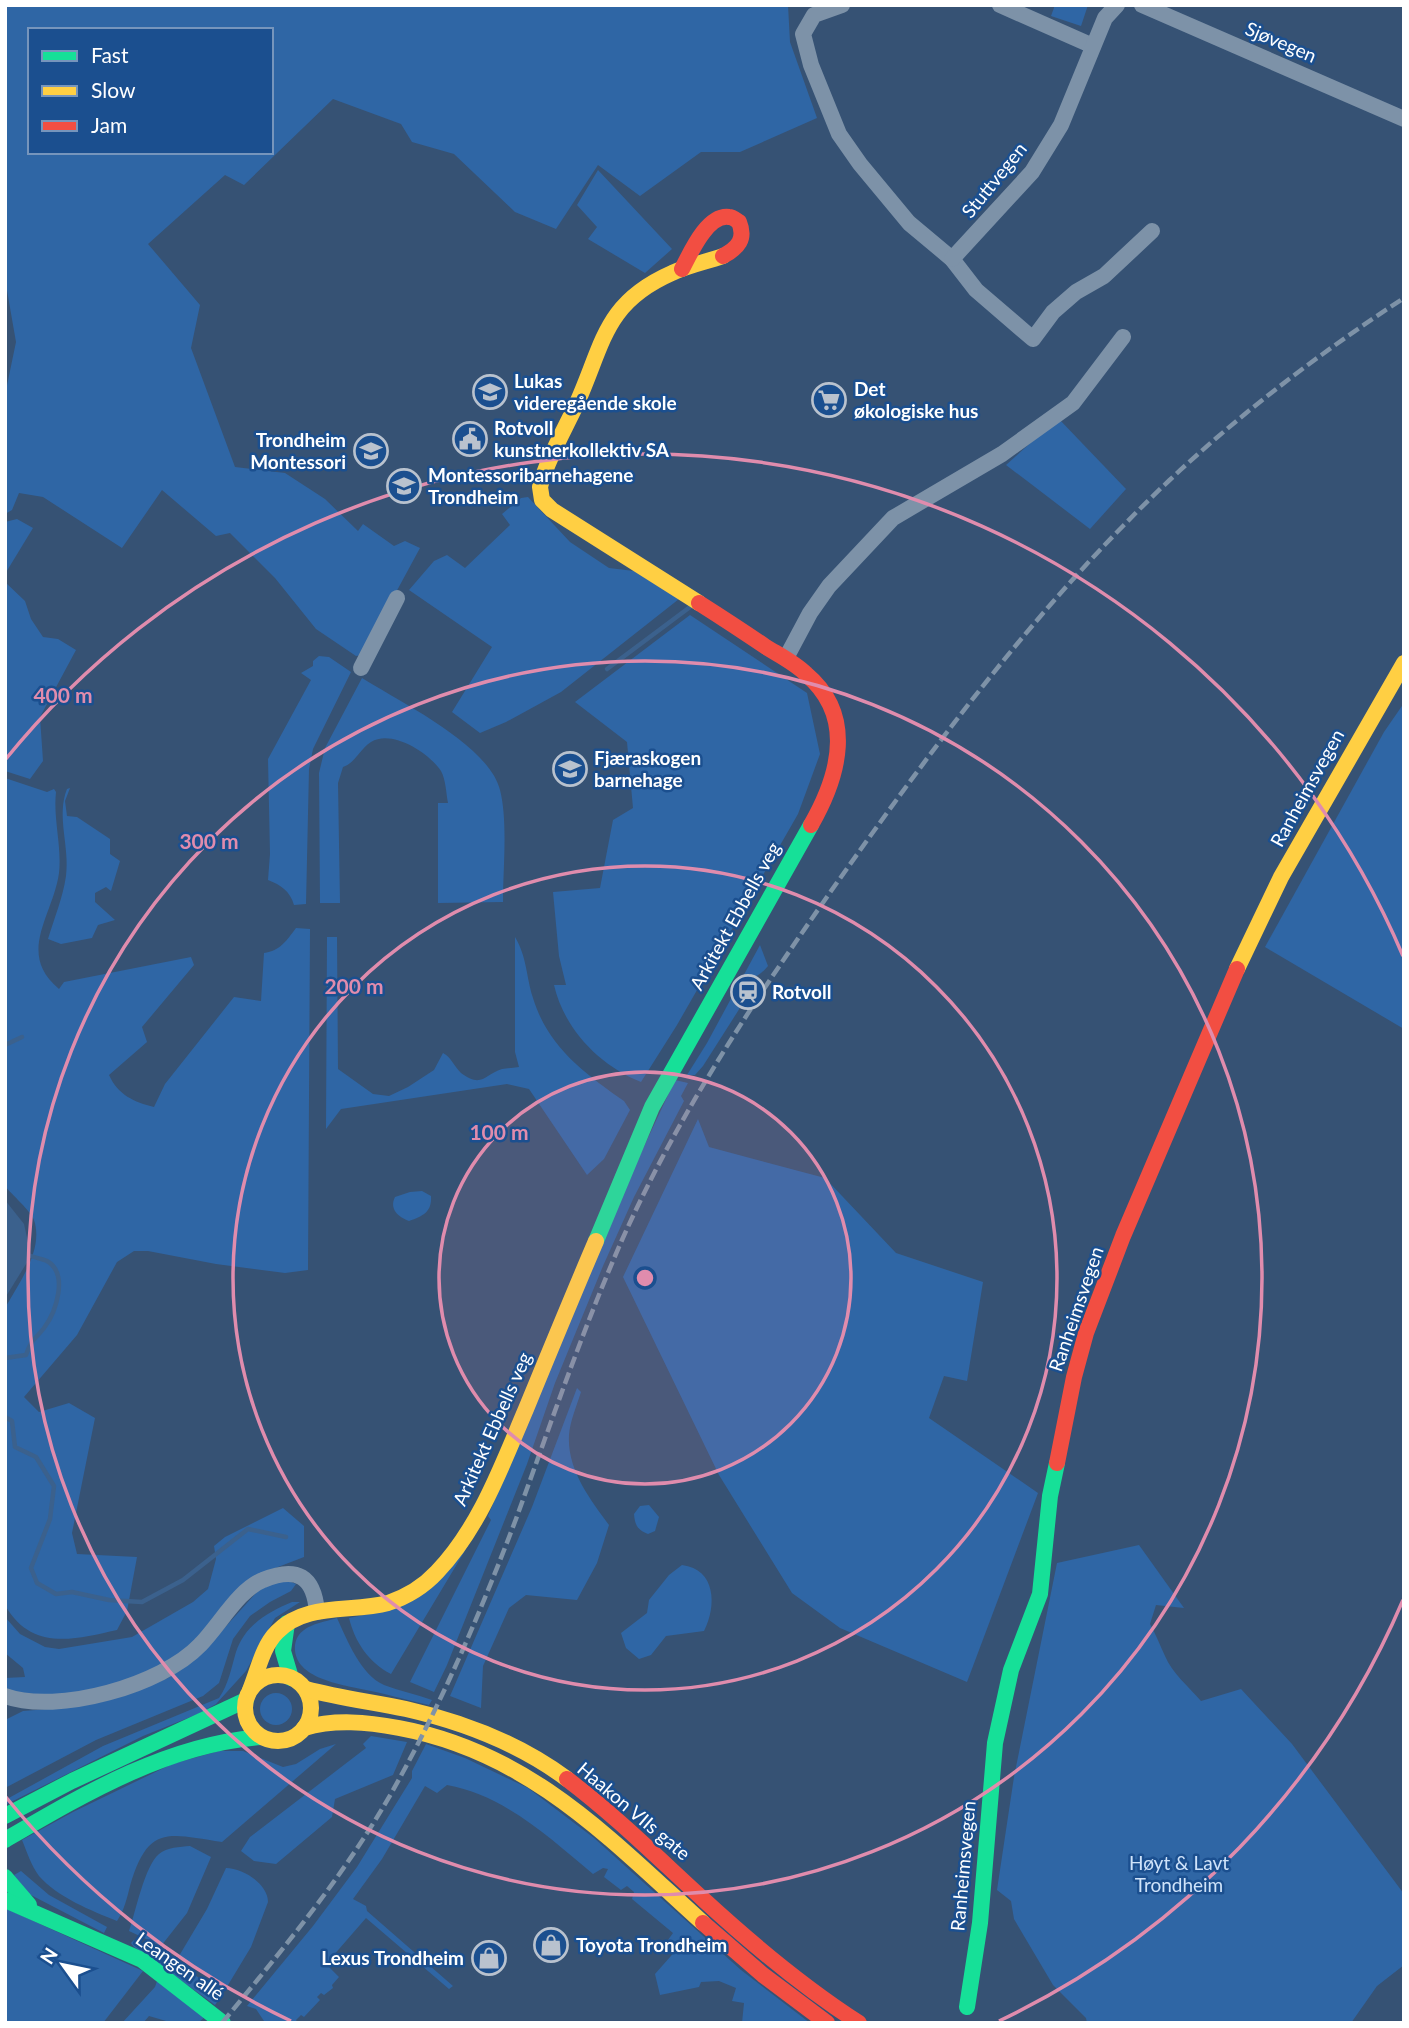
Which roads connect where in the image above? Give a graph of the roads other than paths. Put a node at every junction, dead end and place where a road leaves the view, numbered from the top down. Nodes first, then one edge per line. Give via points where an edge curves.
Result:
1 (842, 5) edge
2 (1000, 5) edge
3 (1117, 5) edge
4 (1142, 5) edge
5 (1093, 46) junction
6 (1404, 119) edge
7 (1152, 231) dead end
8 (952, 259) junction
9 (682, 269) dead end
10 (1123, 337) dead end
11 (397, 598) dead end
12 (786, 658) junction
13 (1404, 663) edge
14 (361, 668) dead end
15 (317, 1612) junction
16 (287, 1623) junction
17 (291, 1678) junction
18 (306, 1689) junction
19 (248, 1695) junction
20 (5, 1696) edge
21 (304, 1728) junction
22 (261, 1737) junction
23 (5, 1816) edge
24 (5, 1840) edge
25 (5, 1877) edge
26 (5, 1899) edge
27 (36, 1911) junction
28 (965, 2014) edge
29 (223, 2023) edge
30 (827, 2023) edge
31 (859, 2023) edge

1 - 8 street via 814,15 803,34 839,134 909,223
2 - 5 street
3 - 5 street via 1105,18
4 - 6 street, Sjøvegen
5 - 8 street, Stuttvegen via 1061,125 1032,172
7 - 8 street via 1104,276 1053,312 1033,339 976,290
9 - 12 street, Arkitekt Ebbells veg via 648,285 613,318 541,482 540,494 556,513
10 - 12 street via 1073,403 1002,454 893,518 829,586
11 - 14 street
12 - 15 street, Arkitekt Ebbells veg via 807,674 832,709 839,744 832,783 652,1107 478,1516 440,1569 402,1598
13 - 28 street, Ranheimsvegen via 1281,877 1248,944 1086,1333 1050,1496 1040,1594 1011,1670 995,1743 980,1923
15 - 16 street, Arkitekt Ebbells veg
15 - 20 street via 311,1584 298,1575 261,1580 245,1592 200,1646 150,1680 71,1699 17,1701
16 - 17 street via 283,1651
16 - 19 street via 271,1640
17 - 18 street
17 - 19 street via 264,1678
18 - 21 street via 310,1711
18 - 31 street, Haakon VIIs gate via 451,1721 542,1763 621,1823 754,1946
19 - 22 street via 247,1721
19 - 23 street
21 - 22 street via 289,1739
21 - 30 street, Haakon VIIs gate via 322,1722 400,1726 487,1754 530,1777 575,1807 741,1957
22 - 24 street via 236,1738 167,1756
25 - 27 street, Leangen allé
26 - 27 street, Leangen allé
27 - 29 street, Leangen allé via 142,1960

